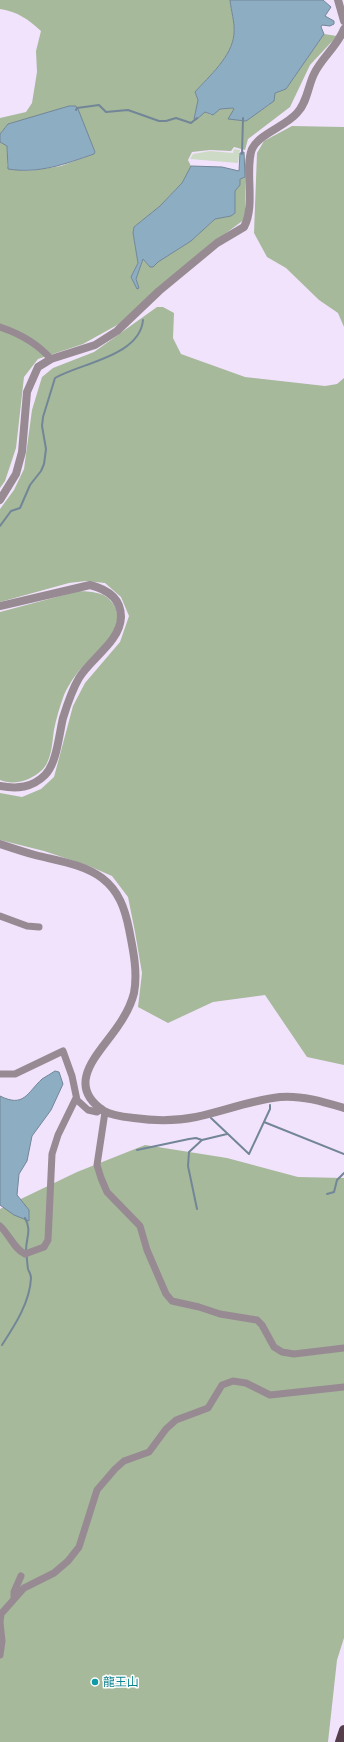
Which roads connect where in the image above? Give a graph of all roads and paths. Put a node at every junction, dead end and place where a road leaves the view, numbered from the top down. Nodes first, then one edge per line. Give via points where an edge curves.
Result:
1 (338, 0) edge
2 (344, 21) edge
3 (344, 29) edge
4 (0, 327) edge
5 (52, 359) junction
6 (0, 500) edge
7 (0, 606) edge
8 (0, 786) edge
9 (0, 844) edge
10 (0, 916) edge
11 (39, 927) dead end
12 (0, 1074) edge
13 (76, 1098) junction
14 (344, 1108) edge
15 (103, 1110) junction
16 (0, 1226) edge
17 (344, 1348) edge
18 (344, 1387) edge
19 (21, 1576) dead end
20 (14, 1599) junction
21 (0, 1622) edge
22 (0, 1655) edge
23 (344, 1730) edge
24 (340, 1742) edge

1 - 2 street
3 - 5 street via 339,42 313,75 299,112 261,139 252,150 248,213 244,227 211,248 159,291 117,331 95,345
4 - 5 street via 18,333 40,346
5 - 6 street via 38,367 27,392 22,452 16,474
7 - 8 street via 90,585 104,588 116,599 121,614 116,634 79,678 64,717 56,754 46,775 30,786
9 - 15 street via 90,870 114,888 122,902 132,944 134,993 118,1026 86,1071 86,1086 90,1099
10 - 11 street via 26,926
12 - 13 street via 15,1074 63,1051 72,1076
13 - 15 street via 88,1110
13 - 16 street via 52,1154 48,1240 44,1247 25,1254 20,1252
14 - 15 street via 303,1098 282,1097 174,1120 124,1117
15 - 17 street via 97,1165 101,1178 107,1192 140,1226 147,1250 166,1294 172,1301 220,1314 257,1320 274,1347 282,1352 294,1354
18 - 20 street via 270,1395 246,1383 233,1381 222,1385 208,1408 176,1420 149,1452 124,1461 115,1469 97,1490 79,1547 54,1573 24,1588
19 - 20 street via 14,1592
20 - 21 street via 1,1614
21 - 22 street
23 - 24 main road

